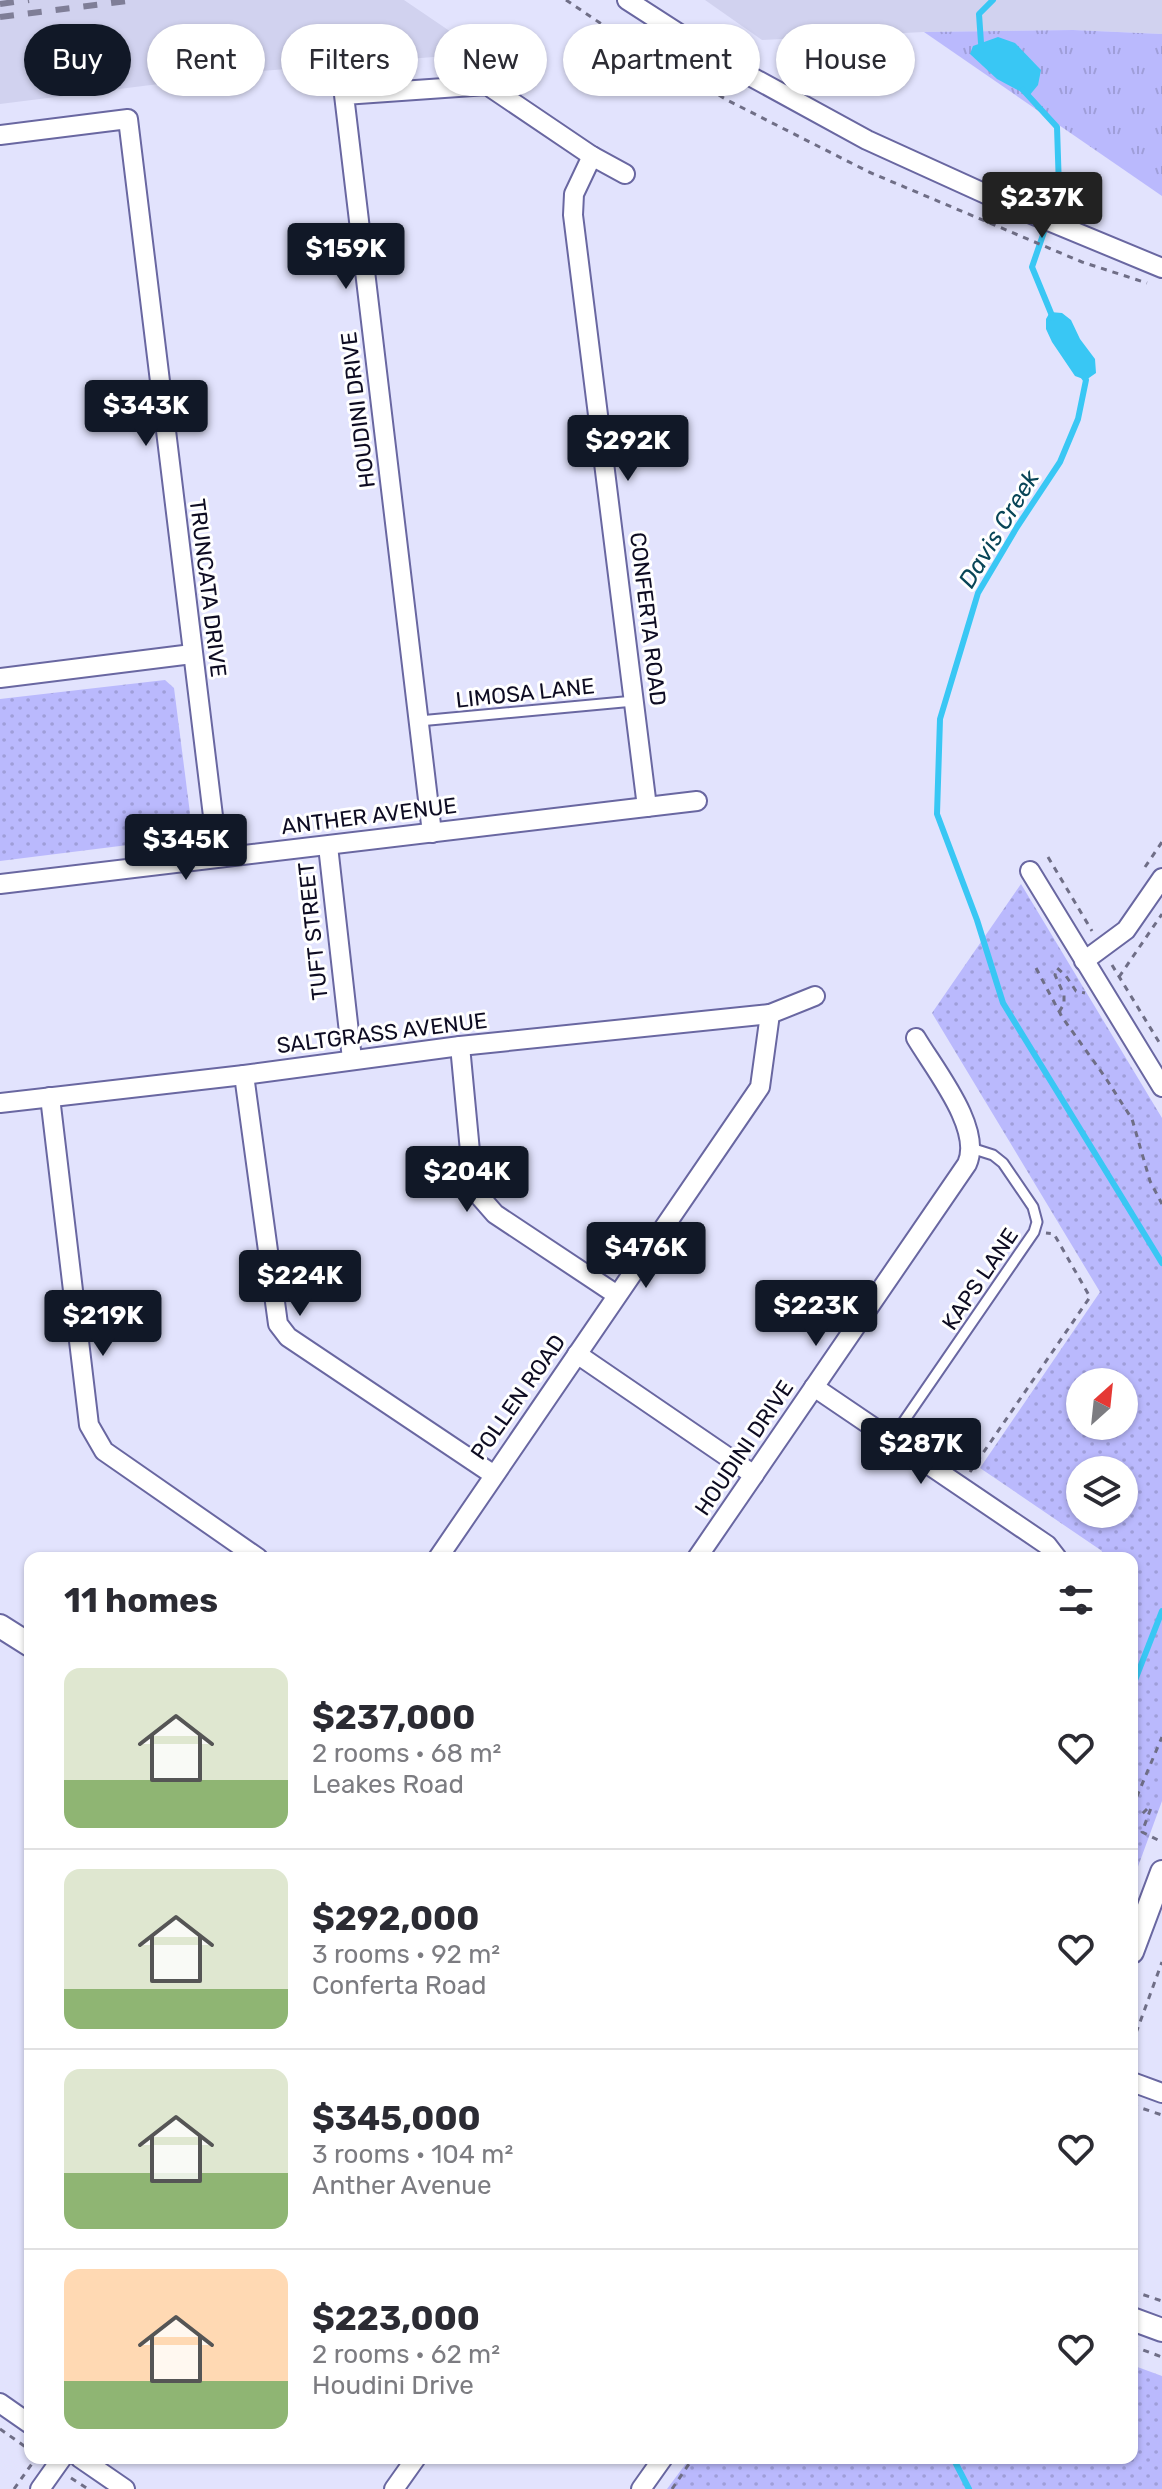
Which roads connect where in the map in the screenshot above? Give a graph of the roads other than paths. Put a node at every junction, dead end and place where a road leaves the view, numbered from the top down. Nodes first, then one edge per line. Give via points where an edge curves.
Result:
1 (627, 0) edge
2 (0, 135) edge
3 (592, 156) junction
4 (625, 174) dead end
5 (1162, 268) edge
6 (642, 443) dead end
7 (602, 448) junction
8 (192, 654) junction
9 (0, 678) edge
10 (634, 701) junction
11 (419, 721) junction
12 (697, 801) dead end
13 (647, 807) junction
14 (432, 833) junction
15 (328, 846) junction
16 (218, 857) junction
17 (1030, 871) dead end
18 (1162, 878) edge
19 (0, 884) edge
20 (1084, 961) junction
21 (815, 996) dead end
22 (770, 1014) junction
23 (916, 1038) dead end
24 (460, 1046) junction
25 (352, 1059) junction
26 (244, 1075) junction
27 (1162, 1087) edge
28 (50, 1097) junction
29 (0, 1103) edge
30 (971, 1148) junction
31 (617, 1295) junction
32 (577, 1354) junction
33 (814, 1387) junction
34 (891, 1440) junction
35 (494, 1475) junction
36 (754, 1475) junction
37 (249, 1552) edge
38 (442, 1552) edge
39 (701, 1552) edge
40 (1052, 1552) edge
41 (0, 1626) edge
42 (24, 1641) edge
43 (1162, 1872) edge
44 (1138, 1936) edge
45 (1138, 2084) edge
46 (1162, 2093) edge
47 (1138, 2321) edge
48 (1162, 2330) edge
49 (0, 2403) edge
50 (24, 2420) edge
51 (58, 2464) edge
52 (89, 2464) edge
53 (412, 2464) edge
54 (659, 2464) edge
55 (40, 2489) edge
56 (125, 2489) edge
57 (394, 2489) edge
58 (641, 2489) edge

1 - 5 street via 717,58 867,140
2 - 8 street, TRUNCATA DRIVE via 128,119
3 - 4 street, HOUDINI DRIVE
3 - 7 street, CONFERTA ROAD via 574,194 573,215
3 - 11 street, HOUDINI DRIVE via 487,85 344,95
6 - 7 street
7 - 10 street, CONFERTA ROAD
8 - 9 street
8 - 16 street, TRUNCATA DRIVE
10 - 11 lane, LIMOSA LANE
10 - 13 street, CONFERTA ROAD
11 - 14 street, HOUDINI DRIVE
12 - 13 street, ANTHER AVENUE
13 - 14 street, ANTHER AVENUE
14 - 15 street, ANTHER AVENUE
15 - 16 street, ANTHER AVENUE
15 - 25 street, TUFT STREET
16 - 19 street, ANTHER AVENUE
17 - 20 street
18 - 20 street via 1126,930
20 - 27 street
21 - 22 street
22 - 24 street, SALTGRASS AVENUE
22 - 31 street, POLLEN ROAD via 760,1087
23 - 30 street via 965,1120
24 - 25 street, SALTGRASS AVENUE
24 - 31 street via 473,1183 481,1198 495,1214
25 - 26 street, SALTGRASS AVENUE
26 - 28 street, SALTGRASS AVENUE
26 - 35 street via 278,1324 288,1337
28 - 29 street, SALTGRASS AVENUE
28 - 37 street via 89,1425 96,1441
30 - 33 street, HOUDINI DRIVE via 967,1164
30 - 34 lane, KAPS LANE via 1003,1163 1033,1207 1037,1222
31 - 32 street, POLLEN ROAD
32 - 35 street, POLLEN ROAD
32 - 36 street
33 - 34 street
33 - 36 street, HOUDINI DRIVE
34 - 40 street
35 - 38 street, POLLEN ROAD
36 - 39 street, HOUDINI DRIVE
41 - 42 street
43 - 44 street
45 - 46 street
47 - 48 street
49 - 50 street
51 - 55 street
52 - 56 street
53 - 57 street
54 - 58 street

